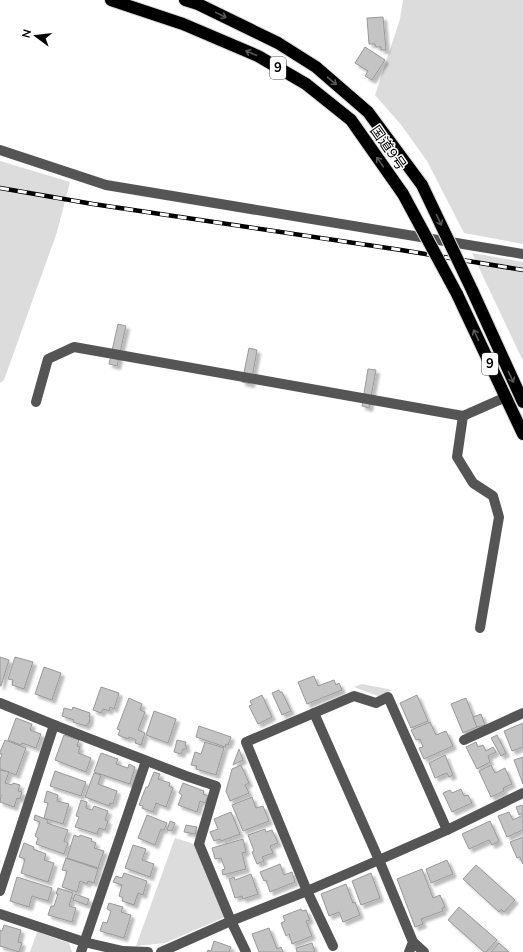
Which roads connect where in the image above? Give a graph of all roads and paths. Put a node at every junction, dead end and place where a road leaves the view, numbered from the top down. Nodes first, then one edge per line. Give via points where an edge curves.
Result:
1 (112, 0) edge
2 (185, 0) edge
3 (0, 150) edge
4 (523, 254) edge
5 (506, 396) junction
6 (36, 402) dead end
7 (523, 402) edge
8 (463, 416) junction
9 (523, 434) edge
10 (480, 628) dead end
11 (0, 703) edge
12 (314, 713) junction
13 (523, 713) edge
14 (54, 725) junction
15 (464, 740) dead end
16 (146, 761) junction
17 (523, 793) edge
18 (447, 830) junction
19 (379, 860) junction
20 (0, 891) edge
21 (307, 891) junction
22 (0, 914) edge
23 (231, 921) junction
24 (84, 942) junction
25 (413, 942) junction
26 (333, 946) dead end
27 (81, 952) edge
28 (148, 952) edge
29 (161, 952) edge
30 (246, 952) edge
31 (409, 952) edge
32 (424, 952) edge

5 -> 1 highway, 国道9号 / 9, bridge via 457,294 403,194 351,120 306,84 258,56 183,24
2 -> 7 highway, 国道9号 / 9, bridge via 278,43 316,67 368,112 422,185
3 - 4 street via 106,184
5 - 8 street
5 - 9 highway, 国道9号 / 9
6 - 8 street via 48,360 74,347
8 - 10 street via 457,457 473,483 493,496 499,517
11 - 14 street
12 - 18 street via 354,696 376,703 388,697
12 - 19 street
12 - 21 street via 246,742
13 - 15 street
14 - 16 street
14 - 20 street
16 - 23 street via 216,786 199,844
16 - 24 street
17 - 18 street
18 - 19 street
19 - 21 street
19 - 25 street
21 - 23 street
21 - 26 street
22 - 24 street
23 - 29 street
23 - 30 street
24 - 27 street
24 - 28 street via 123,951
25 - 31 street
25 - 32 street

